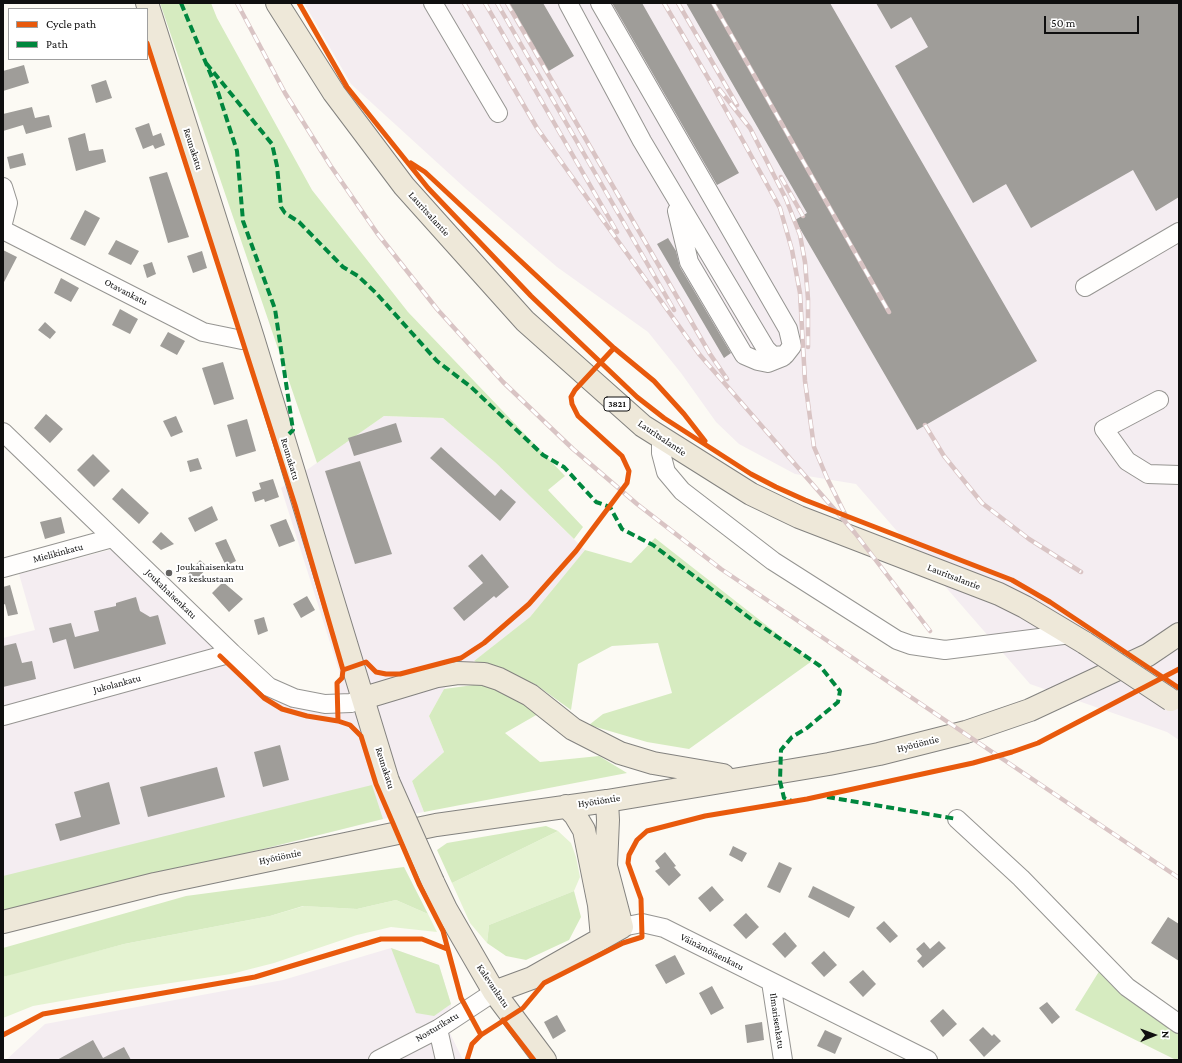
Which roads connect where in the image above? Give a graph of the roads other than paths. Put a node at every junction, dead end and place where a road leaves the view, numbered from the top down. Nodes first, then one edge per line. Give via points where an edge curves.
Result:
1 (147, 3) edge
2 (277, 3) edge
3 (433, 3) edge
4 (568, 3) edge
5 (600, 3) edge
6 (498, 113) dead end
7 (3, 187) edge
8 (3, 223) edge
9 (3, 230) edge
10 (1179, 232) edge
11 (1085, 287) dead end
12 (253, 338) junction
13 (1159, 400) dead end
14 (3, 432) edge
15 (661, 439) junction
16 (1179, 475) edge
17 (112, 538) junction
18 (3, 568) edge
19 (1179, 634) edge
20 (1078, 638) junction
21 (232, 653) junction
22 (364, 698) junction
23 (1175, 703) edge
24 (3, 716) edge
25 (744, 779) junction
26 (607, 801) junction
27 (566, 806) junction
28 (957, 819) dead end
29 (446, 909) joint
30 (3, 922) edge
31 (622, 927) junction
32 (602, 938) junction
33 (772, 982) junction
34 (494, 992) junction
35 (1179, 1024) edge
36 (438, 1029) junction
37 (378, 1060) edge
38 (445, 1060) edge
39 (545, 1060) edge
40 (783, 1060) edge
41 (928, 1060) edge

1 - 12 main road, Reunakatu
2 - 15 main road, Lauritsalantie / 3821 via 334,93 404,186 525,321
3 - 6 street
4 - 5 street via 642,142 766,350 773,356 785,355 792,346 788,329
7 - 8 street via 8,203
9 - 12 street, Otavankatu via 204,332 242,340
10 - 11 street
12 - 22 main road, Reunakatu
13 - 16 street via 1104,428 1127,461 1148,474
14 - 17 street, Joukahaisenkatu
15 - 20 main road, Lauritsalantie / 3821 via 751,494 799,517 999,594
15 - 20 street via 661,453 666,472 682,491 773,561 897,640 911,645 945,650
17 - 18 street, Mielikinkatu
17 - 21 street, Joukahaisenkatu
19 - 25 main road, Hyötiöntie via 1148,655 1098,680 1030,710 966,732 879,754
20 - 23 main road, Lauritsalantie / 3821, bridge
21 - 22 street, Joukahaisenkatu via 269,687 294,698 338,705
21 - 24 street, Jukolankatu
22 - 25 main road via 437,676 458,673 484,674 530,695 573,729 620,753 653,763
22 - 29 main road, Reunakatu, bridge via 388,781
25 - 26 main road, Hyötiöntie
26 - 27 main road, Hyötiöntie
26 - 31 main road via 606,866
27 - 30 main road, Hyötiöntie via 389,834 155,884
27 - 32 main road via 584,830
28 - 35 street via 1021,878 1127,987
29 - 34 main road, Kalevankatu
31 - 32 main road, Väinämöisenkatu
31 - 33 street, Väinämöisenkatu via 642,922 664,928
32 - 34 main road, Väinämöisenkatu via 532,978
33 - 40 street, Ilmarisenkatu
33 - 41 street, Väinämöisenkatu
34 - 36 street, Nosturikatu
34 - 39 main road, Kalevankatu
36 - 37 street, Nosturikatu
36 - 38 street

